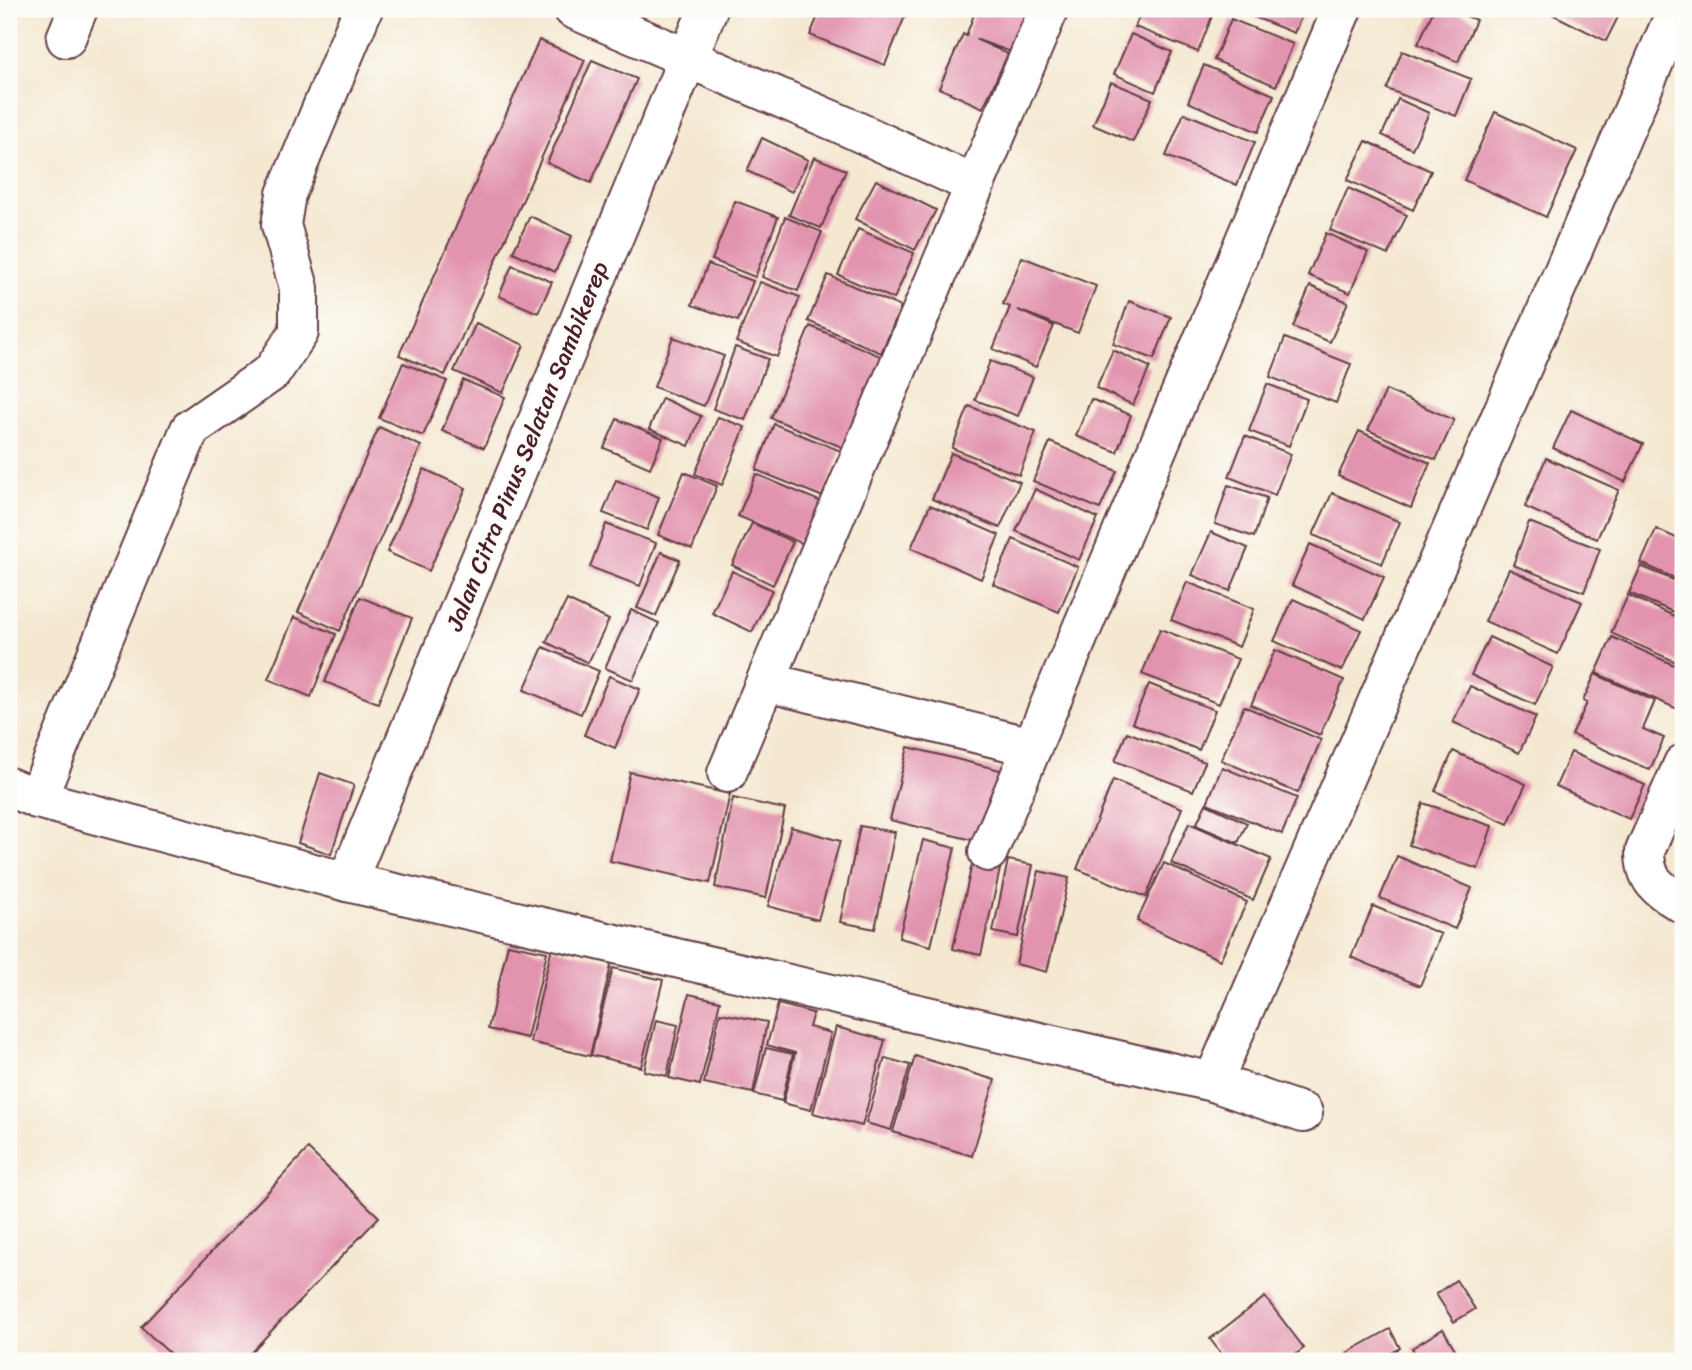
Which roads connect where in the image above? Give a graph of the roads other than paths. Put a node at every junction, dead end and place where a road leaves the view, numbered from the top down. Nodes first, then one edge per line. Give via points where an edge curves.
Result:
1 (363, 9) edge
2 (573, 9) edge
3 (708, 9) edge
4 (1049, 9) edge
5 (1342, 9) edge
6 (1677, 9) edge
7 (687, 59) junction
8 (975, 185) junction
9 (766, 682) junction
10 (1032, 747) junction
11 (1683, 764) edge
12 (727, 773) dead end
13 (23, 793) edge
14 (988, 852) dead end
15 (347, 882) junction
16 (1683, 904) edge
17 (1213, 1082) junction
18 (1303, 1113) dead end

1 - 13 street via 286,194 281,225 299,288 299,332 272,372 190,429
2 - 7 street
3 - 7 street, Jalan Citra Pinus Selatan Sambikerep
4 - 8 street
5 - 10 street
6 - 17 street
7 - 8 street
7 - 15 street, Jalan Citra Pinus Selatan Sambikerep
8 - 9 street
9 - 10 street
9 - 12 street
10 - 14 street
11 - 16 street via 1645,851 1645,865 1660,889
13 - 15 street
15 - 17 street
17 - 18 street

